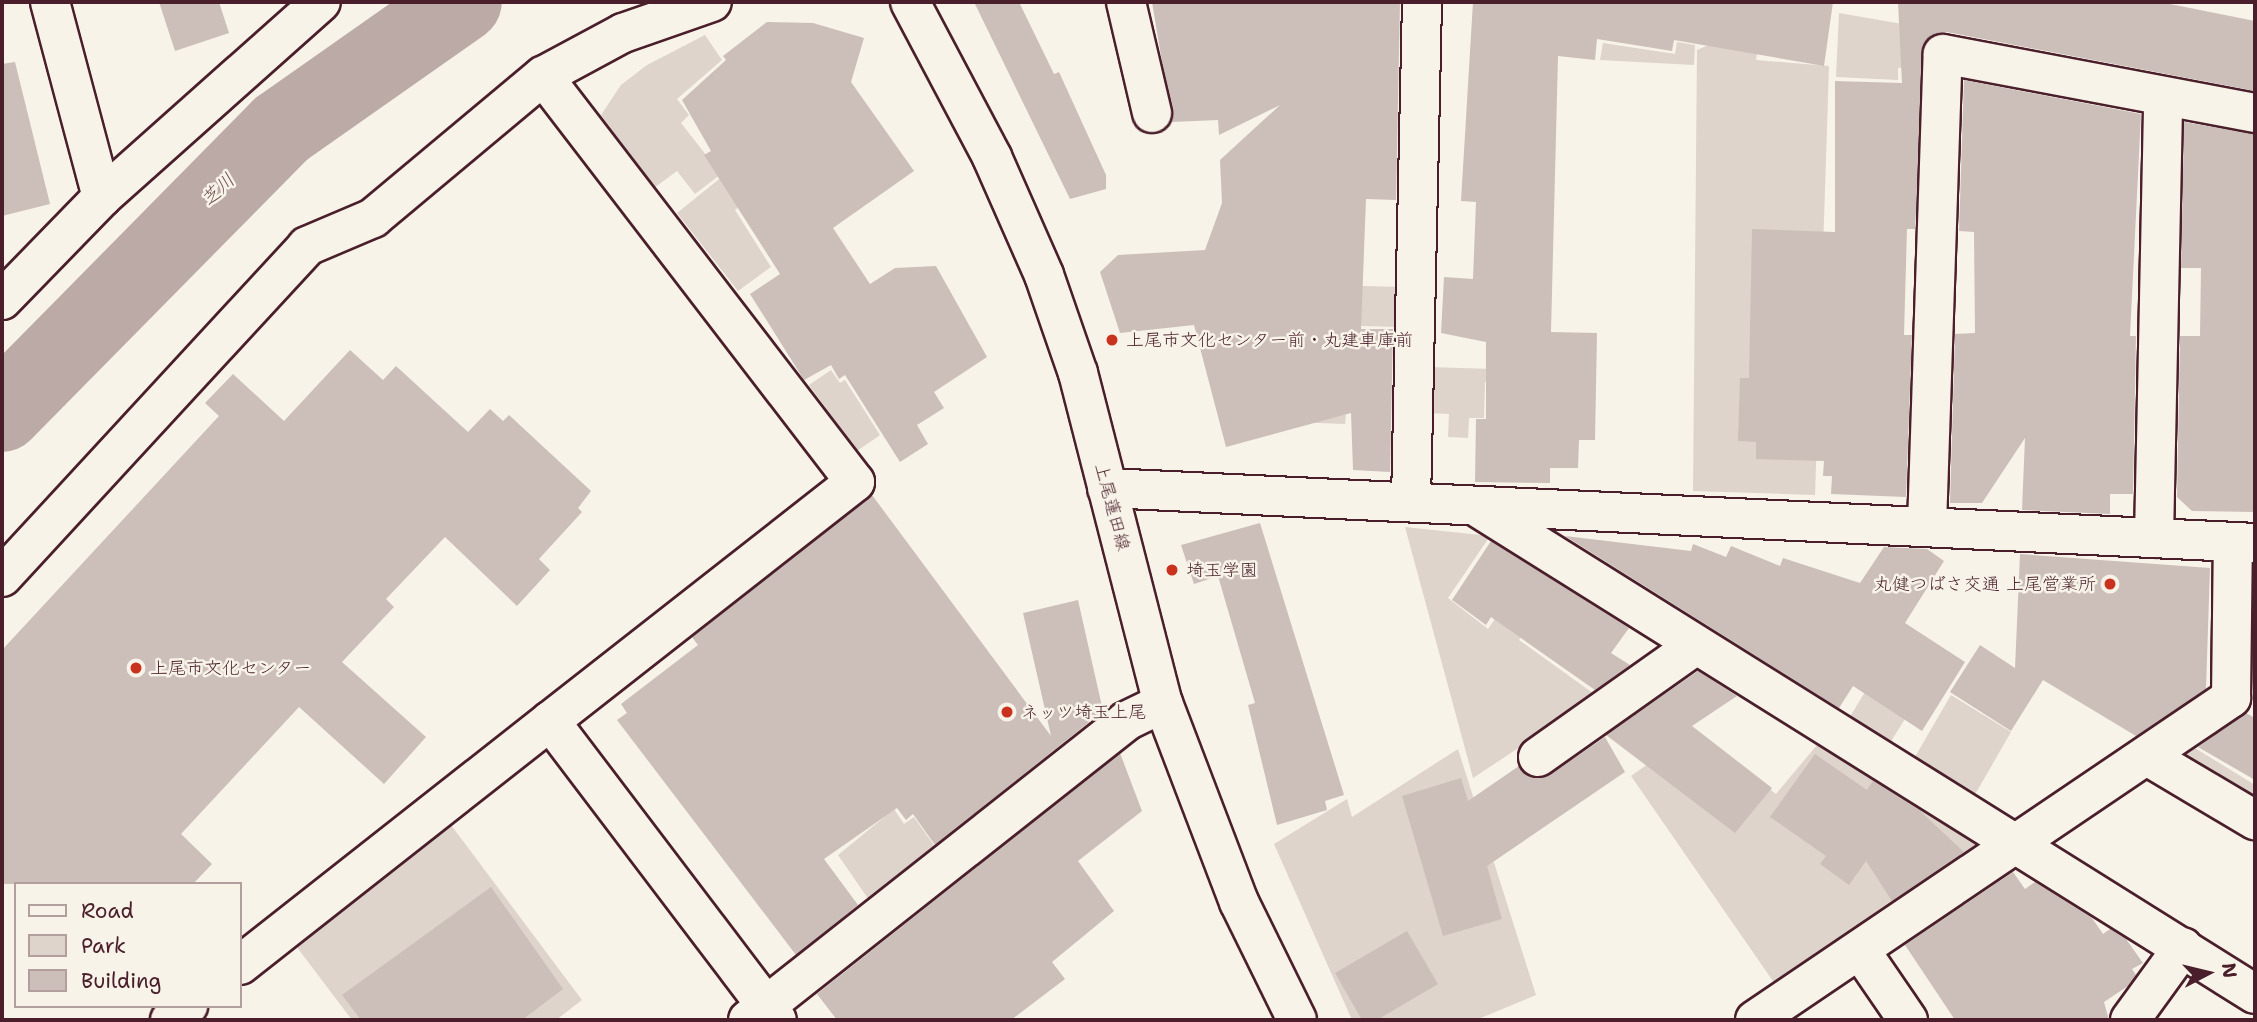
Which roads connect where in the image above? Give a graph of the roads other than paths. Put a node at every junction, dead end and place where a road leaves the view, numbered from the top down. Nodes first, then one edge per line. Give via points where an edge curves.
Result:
1 (50, 2) edge
2 (712, 2) edge
3 (1126, 2) edge
4 (1422, 2) edge
5 (921, 6) edge
6 (299, 8) edge
7 (543, 76) junction
8 (2163, 98) junction
9 (1152, 113) dead end
10 (2255, 113) edge
11 (102, 197) junction
12 (2, 300) edge
13 (1108, 488) junction
14 (1411, 502) junction
15 (1478, 508) junction
16 (1927, 526) junction
17 (2154, 538) junction
18 (2244, 543) edge
19 (2, 576) edge
20 (1692, 648) junction
21 (1163, 704) junction
22 (550, 721) junction
23 (2147, 755) junction
24 (1538, 757) dead end
25 (2255, 820) edge
26 (2019, 843) junction
27 (2183, 947) junction
28 (1860, 950) junction
29 (242, 963) edge
30 (2255, 994) edge
31 (185, 1008) edge
32 (764, 1016) edge
33 (170, 1020) edge
34 (1297, 1020) edge
35 (1755, 1020) edge
36 (1908, 1020) edge
37 (2130, 1020) edge

1 - 11 street
2 - 7 street via 623,33
3 - 9 street
4 - 14 street
5 - 13 street, 上尾蓮田線 via 1044,275
6 - 11 street
7 - 19 street via 373,218 307,246
7 - 22 street via 855,482
8 - 10 street
8 - 16 street via 1942,54
8 - 17 street
11 - 12 street
13 - 14 street
13 - 21 street, 上尾蓮田線
14 - 15 street
15 - 16 street
15 - 20 street
16 - 17 street
17 - 18 street
18 - 23 street via 2231,698
20 - 24 street
20 - 26 street
21 - 32 street via 1126,722
21 - 34 street, 上尾蓮田線 via 1239,902
22 - 29 street
22 - 32 street
23 - 25 street
23 - 26 street
26 - 27 street
26 - 28 street
27 - 30 street
27 - 37 street
28 - 35 street
28 - 36 street
31 - 33 street

